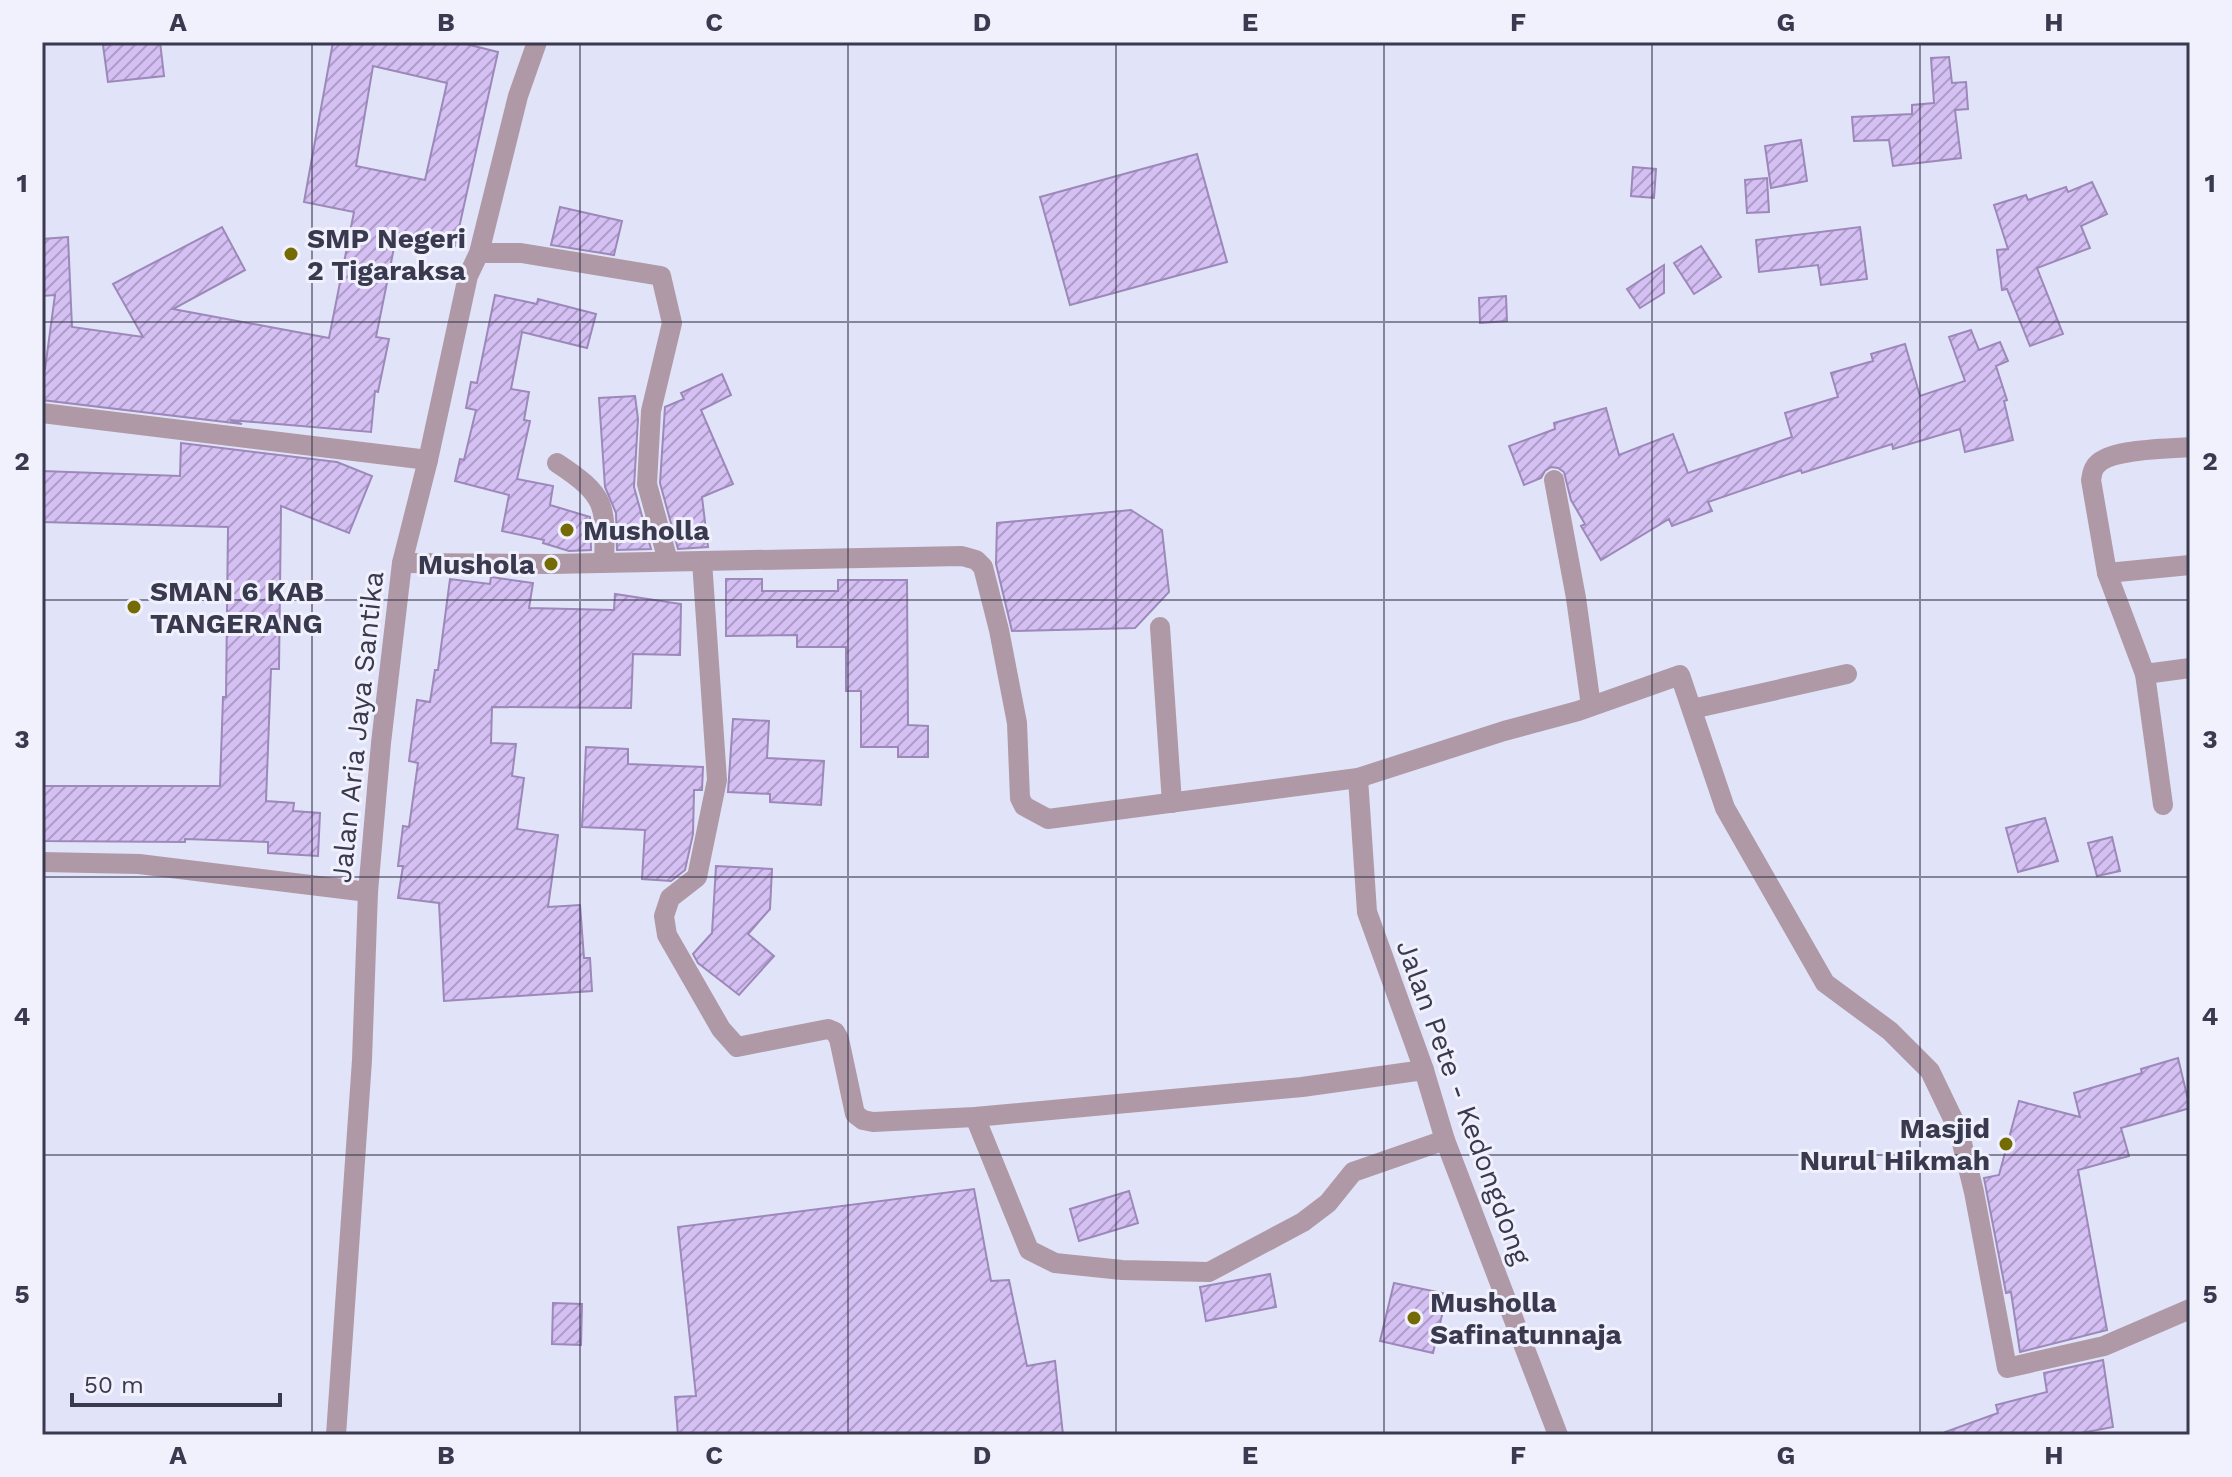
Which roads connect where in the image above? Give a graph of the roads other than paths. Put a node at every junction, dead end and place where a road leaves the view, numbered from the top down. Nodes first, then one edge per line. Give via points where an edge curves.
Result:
1 (537, 42) edge
2 (479, 253) junction
3 (42, 413) edge
4 (2190, 447) edge
5 (428, 460) junction
6 (557, 463) dead end
7 (1554, 480) dead end
8 (668, 561) junction
9 (702, 561) junction
10 (402, 563) junction
11 (604, 563) junction
12 (2190, 565) edge
13 (2107, 573) junction
14 (1160, 627) dead end
15 (2190, 668) edge
16 (1847, 674) dead end
17 (2145, 674) junction
18 (1591, 706) junction
19 (1692, 709) junction
20 (1358, 778) junction
21 (1172, 803) junction
22 (2163, 805) dead end
23 (42, 862) edge
24 (368, 892) junction
25 (1424, 1070) junction
26 (975, 1117) junction
27 (1445, 1140) junction
28 (2190, 1309) edge
29 (336, 1435) edge
30 (1558, 1435) edge

1 - 2 street, Jalan Aria Jaya Santika via 518,96
2 - 5 street, Jalan Aria Jaya Santika via 468,276
2 - 8 street via 539,256 663,278 672,323 651,411 647,484
3 - 5 street
4 - 13 street via 2126,453 2105,458 2095,467 2092,489
5 - 10 street, Jalan Aria Jaya Santika
6 - 11 street via 586,482 600,500 606,517
7 - 18 street
8 - 9 street
8 - 11 street
9 - 21 street via 962,556 976,560 983,567 999,630 1017,723 1024,806 1048,819
9 - 26 street via 717,780 697,877 670,898 664,916 667,935 721,1029 737,1047 828,1029 839,1039 855,1114 863,1120
10 - 11 street
10 - 24 street, Jalan Aria Jaya Santika
12 - 13 street
13 - 17 street
14 - 21 street
15 - 17 street
16 - 19 street
17 - 22 street
18 - 19 street via 1680,675
18 - 20 street
19 - 28 street via 1725,808 1825,983 1890,1031 1930,1071 1960,1135 2007,1368 2104,1346
20 - 21 street
20 - 25 street, Jalan Pete - Kedongdong via 1367,912
23 - 24 street via 139,864
24 - 29 street, Jalan Aria Jaya Santika
25 - 26 street via 1302,1087
25 - 27 street, Jalan Pete - Kedongdong
26 - 27 street via 1029,1250 1055,1263 1122,1270 1209,1272 1303,1222 1328,1203 1353,1172
27 - 30 street, Jalan Pete - Kedongdong

